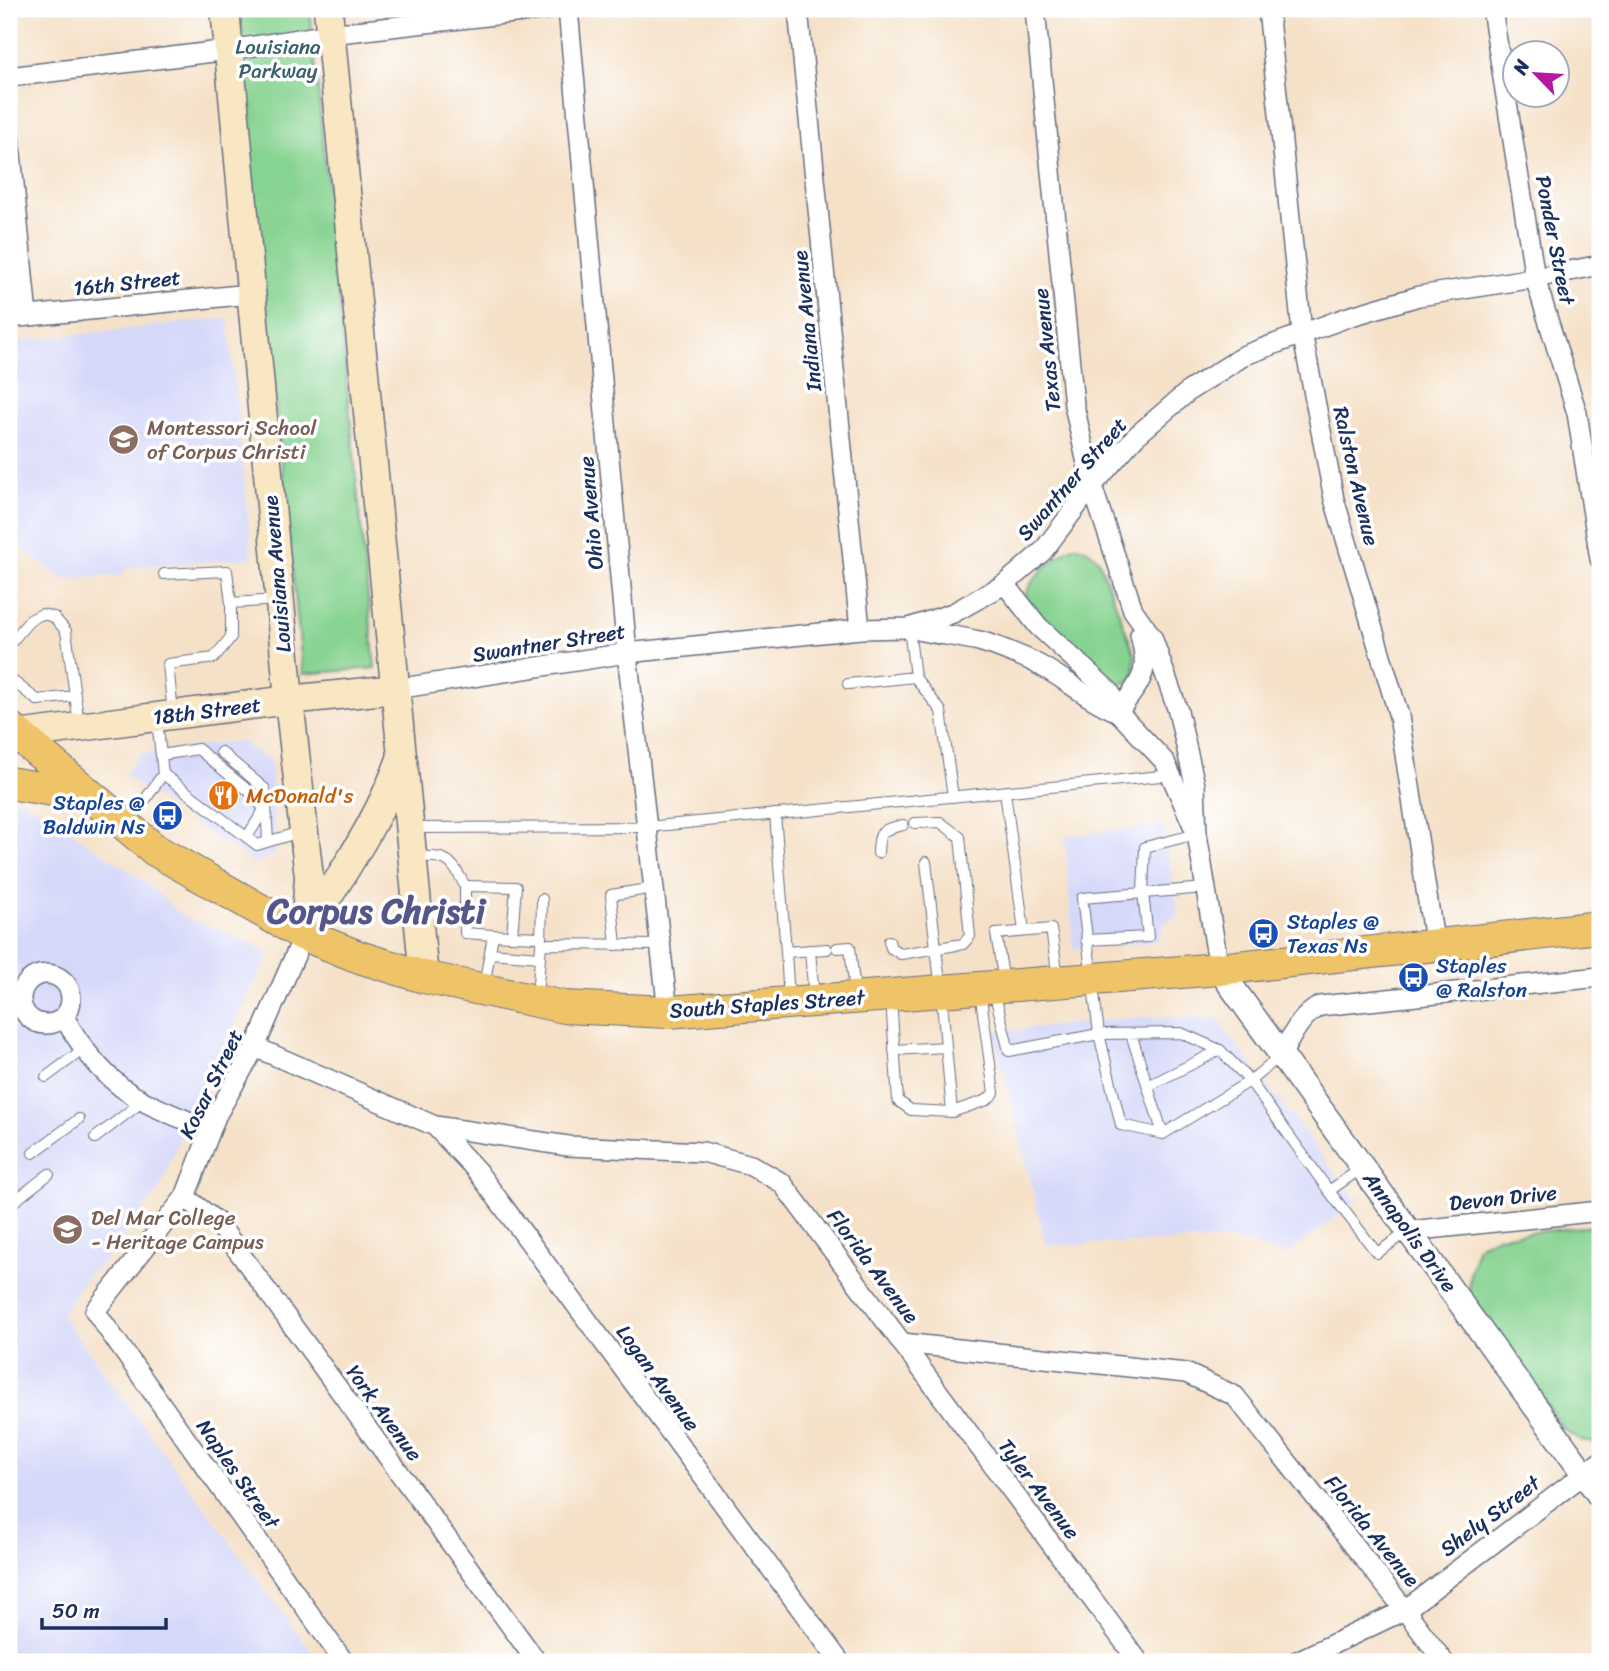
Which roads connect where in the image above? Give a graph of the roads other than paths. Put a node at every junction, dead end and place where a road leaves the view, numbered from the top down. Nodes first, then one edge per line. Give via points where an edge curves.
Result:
1 (225, 9) edge
2 (549, 9) edge
3 (568, 9) edge
4 (798, 9) edge
5 (1035, 9) edge
6 (1268, 9) edge
7 (1492, 9) edge
8 (329, 21) edge
9 (229, 50) junction
10 (9, 77) edge
11 (9, 133) edge
12 (1600, 265) edge
13 (1535, 278) junction
14 (250, 294) junction
15 (18, 317) edge
16 (1302, 332) junction
17 (1092, 486) junction
18 (1600, 559) edge
19 (164, 574) dead end
20 (1005, 584) junction
21 (279, 600) junction
22 (231, 603) junction
23 (1133, 610) junction
24 (909, 628) junction
25 (860, 629) junction
26 (9, 645) edge
27 (627, 653) junction
28 (915, 677) junction
29 (9, 678) edge
30 (848, 684) dead end
31 (396, 690) junction
32 (75, 696) junction
33 (289, 700) junction
34 (1118, 712) junction
35 (165, 716) junction
36 (79, 727) junction
37 (12, 733) edge
38 (221, 752) dead end
39 (160, 755) junction
40 (402, 757) junction
41 (163, 774) junction
42 (1171, 775) junction
43 (9, 783) edge
44 (1005, 792) junction
45 (90, 796) junction
46 (953, 797) junction
47 (775, 814) junction
48 (915, 823) dead end
49 (903, 825) dead end
50 (127, 826) junction
51 (647, 827) junction
52 (409, 828) junction
53 (303, 831) junction
54 (1197, 834) junction
55 (247, 837) junction
56 (268, 841) junction
57 (878, 853) dead end
58 (412, 857) junction
59 (926, 862) dead end
60 (465, 886) junction
61 (654, 888) junction
62 (1206, 888) junction
63 (1143, 893) junction
64 (542, 899) dead end
65 (465, 912) junction
66 (418, 914) junction
67 (1600, 927) edge
68 (1024, 931) junction
69 (304, 935) junction
70 (493, 935) junction
71 (512, 936) junction
72 (541, 940) junction
73 (1086, 940) junction
74 (889, 941) dead end
75 (616, 945) junction
76 (660, 945) junction
77 (1435, 947) junction
78 (810, 950) junction
79 (935, 950) junction
80 (786, 952) junction
81 (490, 953) junction
82 (540, 957) junction
83 (1219, 969) junction
84 (424, 977) junction
85 (1600, 977) edge
86 (1090, 979) junction
87 (1058, 982) junction
88 (992, 987) junction
89 (483, 990) junction
90 (941, 991) junction
91 (891, 995) junction
92 (856, 998) junction
93 (537, 1002) junction
94 (802, 1002) junction
95 (668, 1012) junction
96 (64, 1017) dead end
97 (1099, 1034) junction
98 (1131, 1034) junction
99 (255, 1047) junction
100 (946, 1047) junction
101 (85, 1048) junction
102 (894, 1050) junction
103 (1220, 1050) junction
104 (1281, 1055) junction
105 (46, 1077) dead end
106 (1250, 1082) junction
107 (1148, 1086) junction
108 (143, 1101) junction
109 (951, 1112) junction
110 (79, 1119) dead end
111 (435, 1126) junction
112 (210, 1130) junction
113 (1163, 1134) junction
114 (95, 1138) dead end
115 (33, 1153) dead end
116 (1363, 1167) junction
117 (49, 1174) dead end
118 (1329, 1191) junction
119 (185, 1197) junction
120 (12, 1203) dead end
121 (1600, 1211) edge
122 (1410, 1231) junction
123 (95, 1311) joint
124 (902, 1343) junction
125 (1592, 1468) edge
126 (1600, 1496) edge
127 (1405, 1610) junction
128 (344, 1662) edge
129 (537, 1662) edge
130 (840, 1662) edge
131 (1139, 1662) edge
132 (1295, 1662) edge
133 (1444, 1662) edge

1 - 9 main road, Louisiana Avenue
2 - 8 street
3 - 27 street, Ohio Avenue
4 - 25 street, Indiana Avenue
5 - 17 street, Texas Avenue via 1074,405
6 - 16 street, Ralston Avenue
7 - 13 street, Ponder Street
8 - 9 street
8 - 31 main road
9 - 10 street
9 - 14 main road, Louisiana Avenue
11 - 15 street
12 - 13 street, Swantner Street
13 - 16 street, Swantner Street via 1419,296
13 - 18 street, Ponder Street via 1577,413
14 - 15 street, 16th Street
14 - 21 main road, Louisiana Avenue
16 - 17 street, Swantner Street via 1245,355 1190,390 1135,437
16 - 77 street, Ralston Avenue via 1334,499 1399,716
17 - 20 street, Swantner Street via 1043,551
17 - 23 street, Texas Avenue
19 - 22 lane via 228,570
20 - 24 street, Swantner Street via 953,613
20 - 34 street, Texas Avenue via 1038,626 1110,692
21 - 22 lane
21 - 33 main road, Louisiana Avenue
22 - 35 lane via 231,637 214,658 168,664
23 - 34 street via 1146,667
23 - 54 street, Texas Avenue via 1152,638 1178,711 1195,785
24 - 25 street, Swantner Street
24 - 28 lane
24 - 34 street, Texas Avenue via 979,641 1027,659
25 - 27 street, Swantner Street
26 - 32 lane via 30,620 42,614 54,617 66,631
27 - 31 street, Swantner Street
27 - 51 street, Ohio Avenue
28 - 30 lane
28 - 46 lane via 941,711
29 - 32 lane via 37,700
31 - 33 main road, 18th Street
31 - 40 main road
32 - 36 lane
33 - 35 main road, 18th Street
33 - 53 main road, Louisiana Avenue
34 - 42 street, Texas Avenue
35 - 36 main road, 18th Street
35 - 39 lane
36 - 37 main road, 18th Street
37 - 45 main road, South Staples Street
38 - 56 lane via 265,789
39 - 41 lane
39 - 55 lane via 198,749 256,797 264,810
40 - 52 main road
40 - 69 main road via 369,827
41 - 50 lane
41 - 55 lane
42 - 44 lane
42 - 54 street, Texas Avenue
43 - 45 main road
44 - 46 lane
44 - 68 lane
45 - 50 main road, South Staples Street
46 - 47 lane
47 - 51 lane
47 - 80 lane
48 - 79 lane via 940,821 960,836 970,936 963,944
49 - 57 lane via 883,830 878,836
50 - 69 main road, South Staples Street via 155,850
51 - 52 lane
51 - 61 street, Ohio Avenue
52 - 58 main road
53 - 56 lane
53 - 69 main road, Louisiana Avenue via 309,877
54 - 62 street, Texas Avenue
54 - 63 lane via 1145,847
55 - 56 lane via 257,845
58 - 60 lane via 438,856 454,864
58 - 66 main road
59 - 79 lane
60 - 65 lane
60 - 71 lane via 516,887
61 - 75 lane via 611,895
61 - 76 street, Ohio Avenue
62 - 63 lane
62 - 83 street, Texas Avenue
63 - 73 lane via 1082,898
63 - 73 lane via 1148,936
64 - 72 lane
65 - 66 lane
65 - 70 lane via 465,933
66 - 84 main road
67 - 77 main road, South Staples Street
68 - 87 lane via 1051,929
68 - 88 lane via 996,934
69 - 84 main road, South Staples Street
69 - 99 street, Kosar Street
70 - 71 lane
70 - 81 lane
71 - 72 lane
72 - 75 lane
72 - 82 lane
73 - 86 lane
74 - 79 lane via 901,954
75 - 76 lane
76 - 95 street, Ohio Avenue
77 - 83 main road, South Staples Street
78 - 80 lane
78 - 92 lane via 850,947
78 - 94 lane
79 - 90 lane
80 - 94 lane
81 - 82 lane
81 - 89 lane
82 - 93 lane
83 - 86 main road, South Staples Street
83 - 104 street, Annapolis Drive
84 - 89 main road, South Staples Street
85 - 104 street via 1320,1006 1301,1021
86 - 87 main road, South Staples Street
86 - 97 lane
87 - 88 main road, South Staples Street
88 - 90 main road, South Staples Street
88 - 97 lane via 1009,1051
88 - 109 lane via 994,1093 987,1100
89 - 93 main road, South Staples Street
90 - 91 main road, South Staples Street
90 - 100 lane
91 - 92 main road, South Staples Street
91 - 102 lane
92 - 94 main road, South Staples Street
93 - 95 main road, South Staples Street
94 - 95 main road, South Staples Street
96 - 101 street
97 - 98 lane
97 - 113 lane via 1121,1125
98 - 103 lane via 1181,1033
98 - 107 lane
99 - 111 street, Florida Avenue
99 - 112 street, Kosar Street
100 - 102 lane
100 - 109 lane
101 - 105 lane
101 - 108 street via 112,1079
102 - 109 lane via 898,1101 911,1110
103 - 106 lane
103 - 107 lane
104 - 106 lane
104 - 116 street, Annapolis Drive
106 - 113 lane
106 - 118 lane
107 - 113 lane
108 - 112 street
108 - 114 lane
110 - 115 lane
111 - 124 street, Florida Avenue via 568,1146 703,1152 751,1165 782,1183
111 - 130 street, Logan Avenue via 477,1171
112 - 119 street, Kosar Street
116 - 118 lane
116 - 122 street, Annapolis Drive
117 - 120 lane
118 - 122 lane via 1377,1253
119 - 123 street, Kosar Street
119 - 129 street, York Avenue via 217,1222
121 - 122 street, Devon Drive
122 - 125 street, Annapolis Drive
123 - 128 street, Naples Street
124 - 127 street, Florida Avenue via 1186,1373 1235,1396
124 - 131 street, Tyler Avenue
125 - 126 street, Annapolis Drive
125 - 127 street, Shely Street
127 - 132 street, Shely Street
127 - 133 street, Florida Avenue

